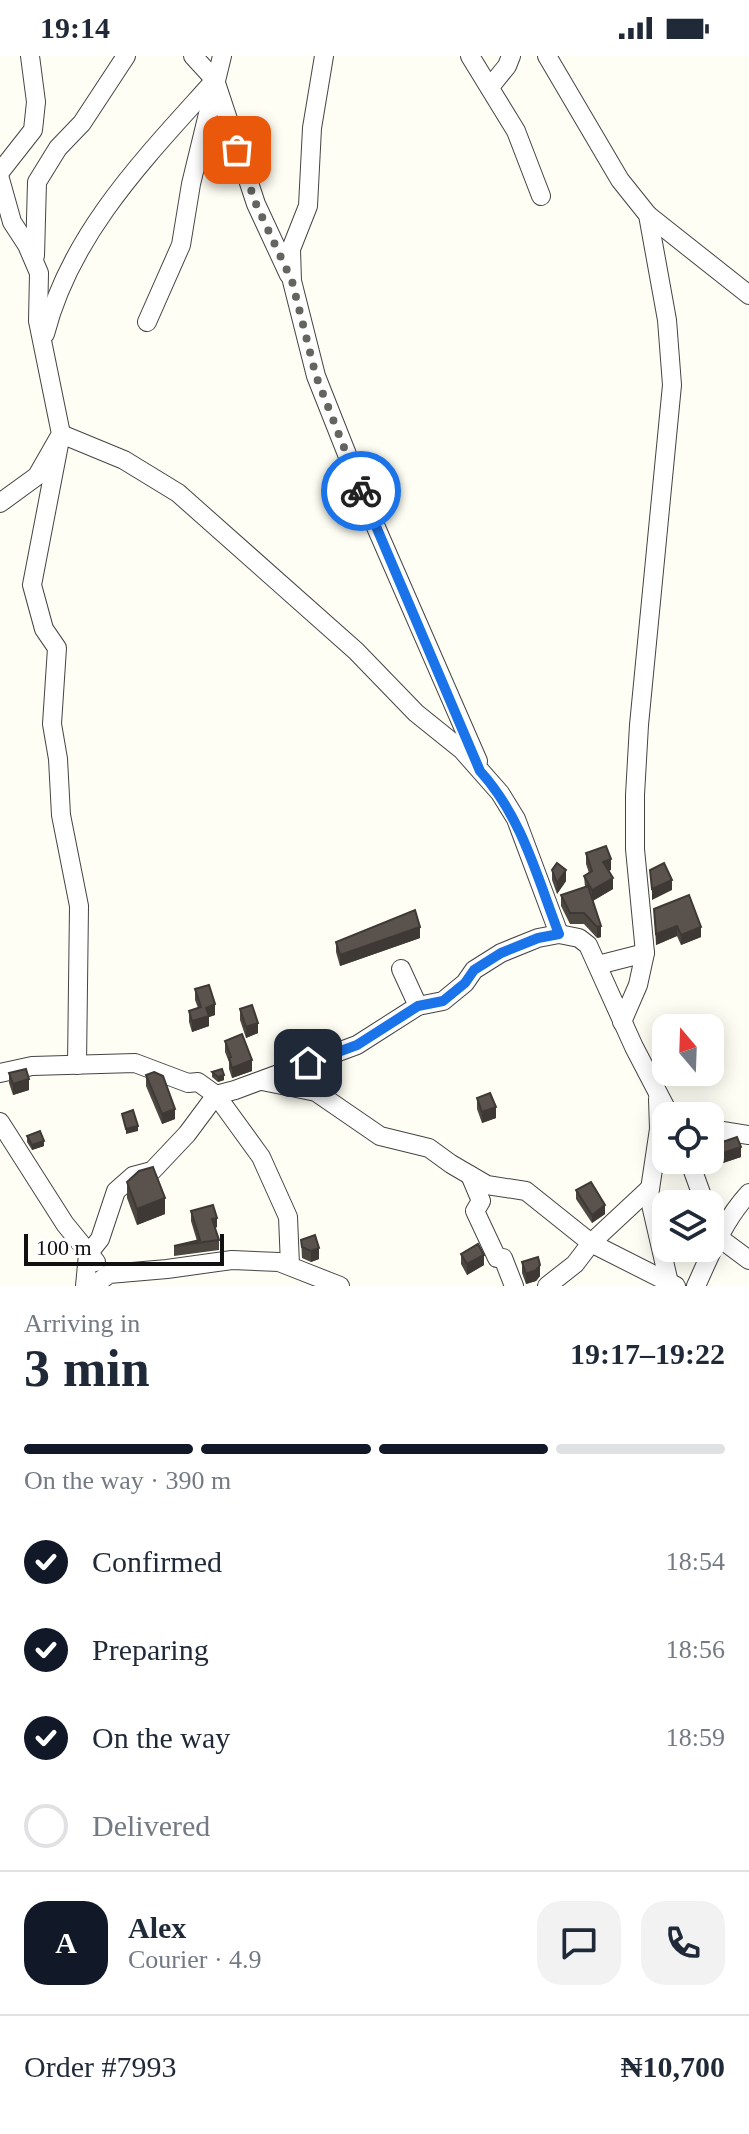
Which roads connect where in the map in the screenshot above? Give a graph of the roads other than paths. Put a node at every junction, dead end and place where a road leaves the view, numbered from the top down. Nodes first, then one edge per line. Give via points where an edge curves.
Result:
1 (30, 56) edge
2 (126, 56) edge
3 (193, 56) edge
4 (222, 56) edge
5 (324, 56) edge
6 (470, 56) edge
7 (511, 56) edge
8 (546, 57) edge
9 (215, 80) junction
10 (490, 87) junction
11 (0, 172) edge
12 (0, 179) edge
13 (541, 196) dead end
14 (648, 215) junction
15 (35, 263) junction
16 (292, 281) junction
17 (749, 295) edge
18 (147, 322) dead end
19 (42, 342) junction
20 (61, 434) junction
21 (0, 503) edge
22 (480, 771) junction
23 (559, 934) junction
24 (645, 953) junction
25 (598, 965) junction
26 (401, 969) dead end
27 (418, 1006) junction
28 (622, 1022) junction
29 (77, 1065) junction
30 (0, 1073) edge
31 (259, 1081) junction
32 (657, 1088) junction
33 (216, 1095) junction
34 (664, 1102) edge
35 (672, 1102) edge
36 (0, 1122) edge
37 (724, 1131) edge
38 (749, 1135) edge
39 (470, 1175) junction
40 (650, 1188) junction
41 (749, 1193) edge
42 (724, 1227) edge
43 (724, 1241) edge
44 (591, 1243) junction
45 (88, 1254) junction
46 (749, 1260) edge
47 (707, 1262) edge
48 (290, 1265) junction
49 (111, 1280) edge
50 (672, 1284) edge
51 (85, 1286) edge
52 (93, 1286) edge
53 (340, 1286) edge
54 (514, 1286) edge
55 (547, 1286) edge
56 (696, 1286) edge

1 - 11 street via 36,102 33,130
2 - 15 street via 37,182
3 - 9 street
4 - 9 street
5 - 16 street via 312,128 308,206 291,249
6 - 10 street
7 - 10 street
8 - 14 street via 620,180
9 - 16 street via 256,204
9 - 18 street via 181,245
9 - 19 street via 120,187 85,238
10 - 13 street via 516,131
12 - 15 street via 12,222
14 - 17 street
14 - 24 street via 667,320 672,385 635,795
15 - 19 street
16 - 22 street via 316,376
19 - 20 street
20 - 21 street via 37,476
20 - 22 street via 124,460 178,493
20 - 29 street via 32,585 44,629 57,648 52,724 61,815 79,906
22 - 23 street via 516,819
23 - 25 street via 588,945
23 - 27 street via 501,953 474,970 443,1001
24 - 25 street
24 - 28 street
25 - 28 street
26 - 27 street
27 - 31 street via 357,1045
28 - 32 street
29 - 30 street
29 - 33 street via 135,1063 198,1082
31 - 33 street
31 - 39 street via 316,1092 380,1136 429,1148
32 - 34 street
32 - 35 street
32 - 40 street via 659,1129
33 - 45 street via 152,1171 133,1176 116,1191 100,1239
33 - 48 street via 261,1157 288,1217
36 - 45 street
37 - 38 street
39 - 44 street via 487,1185 526,1191
39 - 54 street via 481,1201 475,1211
40 - 44 street
40 - 50 street
41 - 42 street
43 - 46 street
44 - 50 street
44 - 55 street
45 - 49 street
45 - 51 street
47 - 56 street
48 - 49 street via 232,1260
48 - 53 street
49 - 52 street

